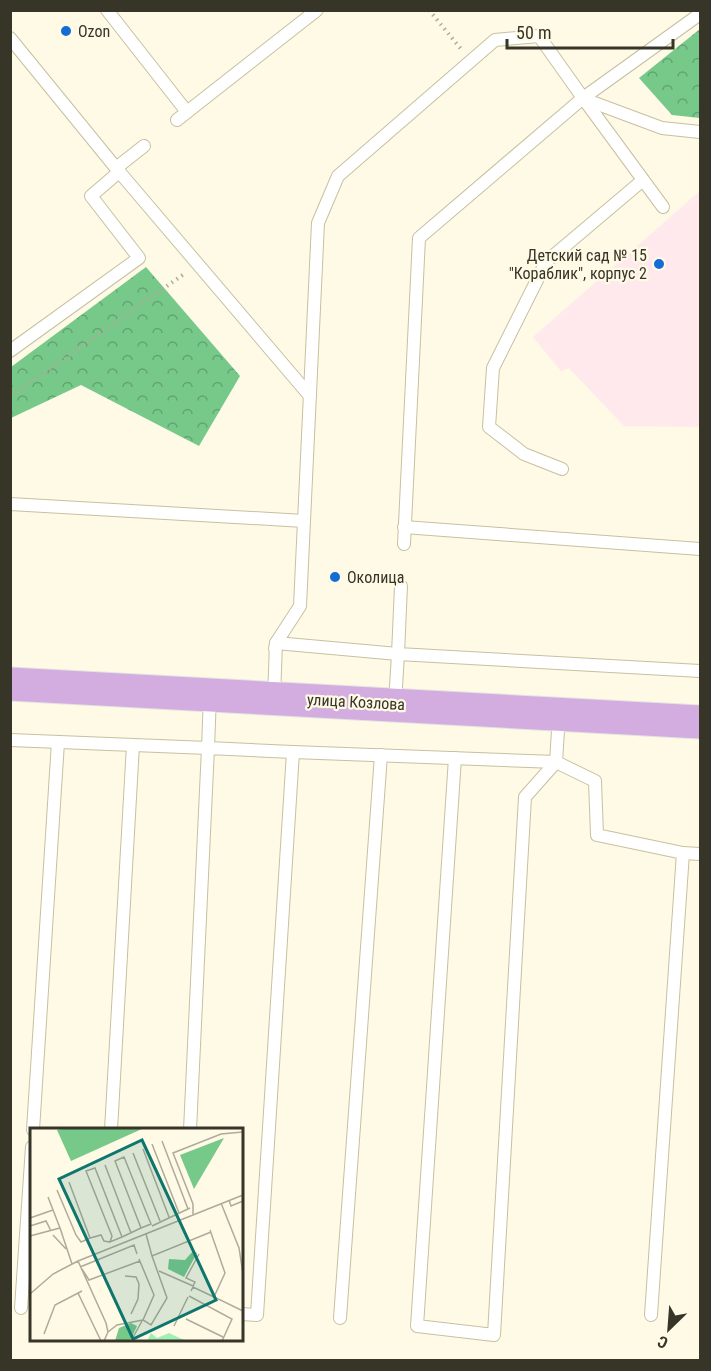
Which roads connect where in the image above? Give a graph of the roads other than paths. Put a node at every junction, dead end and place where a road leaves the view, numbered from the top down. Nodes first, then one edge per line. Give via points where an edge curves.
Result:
1 (107, 10) edge
2 (317, 10) edge
3 (700, 14) edge
4 (10, 38) edge
5 (583, 98) junction
6 (700, 132) edge
7 (144, 146) dead end
8 (118, 170) junction
9 (643, 180) junction
10 (663, 207) dead end
11 (10, 351) edge
12 (310, 396) junction
13 (562, 469) dead end
14 (10, 504) edge
15 (304, 521) junction
16 (404, 527) junction
17 (404, 544) dead end
18 (700, 549) edge
19 (401, 586) dead end
20 (276, 643) junction
21 (398, 654) junction
22 (700, 671) edge
23 (10, 684) edge
24 (210, 694) junction
25 (274, 698) junction
26 (395, 704) junction
27 (559, 713) junction
28 (700, 722) edge
29 (10, 740) edge
30 (58, 742) junction
31 (134, 745) junction
32 (208, 748) junction
33 (293, 752) junction
34 (381, 755) junction
35 (455, 758) junction
36 (556, 762) junction
37 (683, 853) junction
38 (700, 854) edge
39 (33, 1128) edge
40 (111, 1128) edge
41 (190, 1128) edge
42 (30, 1176) edge
43 (21, 1308) dead end
44 (243, 1314) edge
45 (651, 1314) dead end
46 (340, 1318) dead end

1 - 2 lane via 182,116
3 - 5 lane
4 - 8 lane
5 - 6 lane via 662,128
5 - 9 lane
5 - 12 lane via 539,36 495,40 338,176 318,223
5 - 16 lane via 419,238
7 - 8 lane
8 - 11 lane via 91,196 139,258
8 - 12 lane
9 - 10 lane
9 - 13 lane via 546,262 493,368 489,427 524,453
12 - 15 lane
14 - 15 lane
15 - 20 lane via 300,606
16 - 17 lane
16 - 18 lane
19 - 21 lane
20 - 21 lane
20 - 25 lane
21 - 22 lane
21 - 26 lane
23 - 24 main road, улица Козлова
24 - 25 main road, улица Козлова
24 - 32 lane
25 - 26 main road, улица Козлова
26 - 27 main road, улица Козлова
27 - 28 main road, улица Козлова
27 - 36 lane
29 - 30 lane
30 - 31 lane
30 - 39 lane
31 - 32 lane
31 - 40 lane
32 - 33 lane
32 - 41 lane
33 - 34 lane
33 - 44 lane via 257,1315
34 - 35 lane
34 - 46 lane
35 - 36 lane
35 - 36 lane via 417,1326 494,1335 525,797
36 - 37 lane via 595,781 597,836
37 - 38 lane
37 - 45 lane
42 - 43 lane

